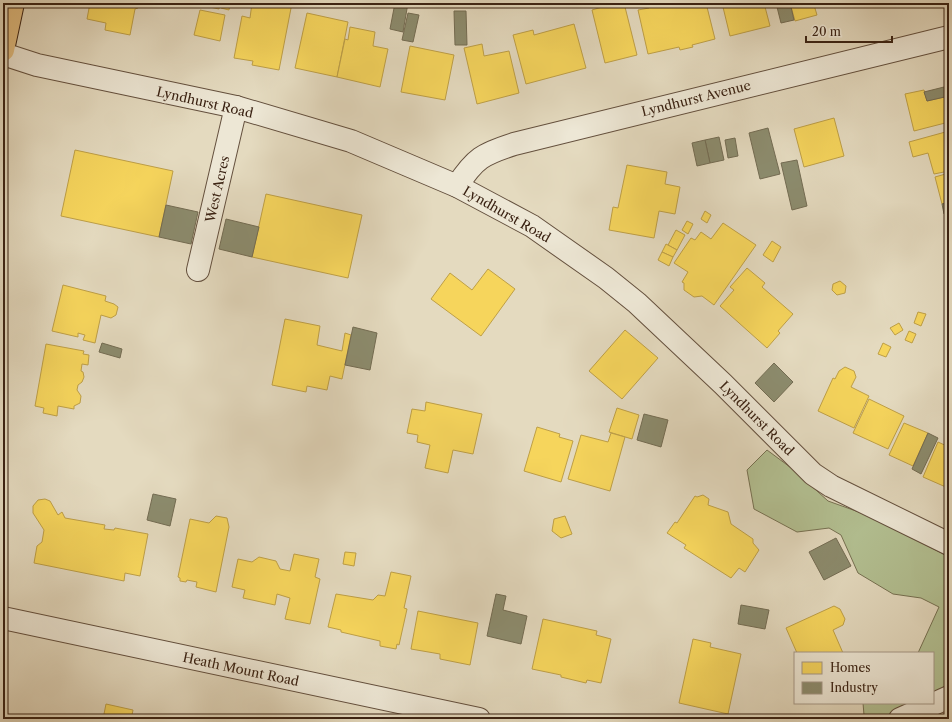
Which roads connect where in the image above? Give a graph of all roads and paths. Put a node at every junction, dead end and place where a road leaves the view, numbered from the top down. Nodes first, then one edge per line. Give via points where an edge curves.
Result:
1 (13, 3) edge
2 (949, 37) edge
3 (3, 50) edge
4 (3, 54) edge
5 (236, 108) junction
6 (457, 186) junction
7 (198, 270) dead end
8 (949, 544) edge
9 (3, 618) edge
10 (949, 697) edge
11 (933, 704) edge
12 (934, 704) edge
13 (479, 719) edge
14 (900, 719) edge

1 - 3 main road
2 - 6 street, Lyndhurst Avenue via 514,144 487,153 474,162
4 - 5 street, Lyndhurst Road via 37,65
5 - 6 street, Lyndhurst Road via 351,141
5 - 7 street, West Acres
6 - 8 street, Lyndhurst Road via 532,226 638,303 813,474
9 - 13 street, Heath Mount Road
10 - 12 street
11 - 14 street

